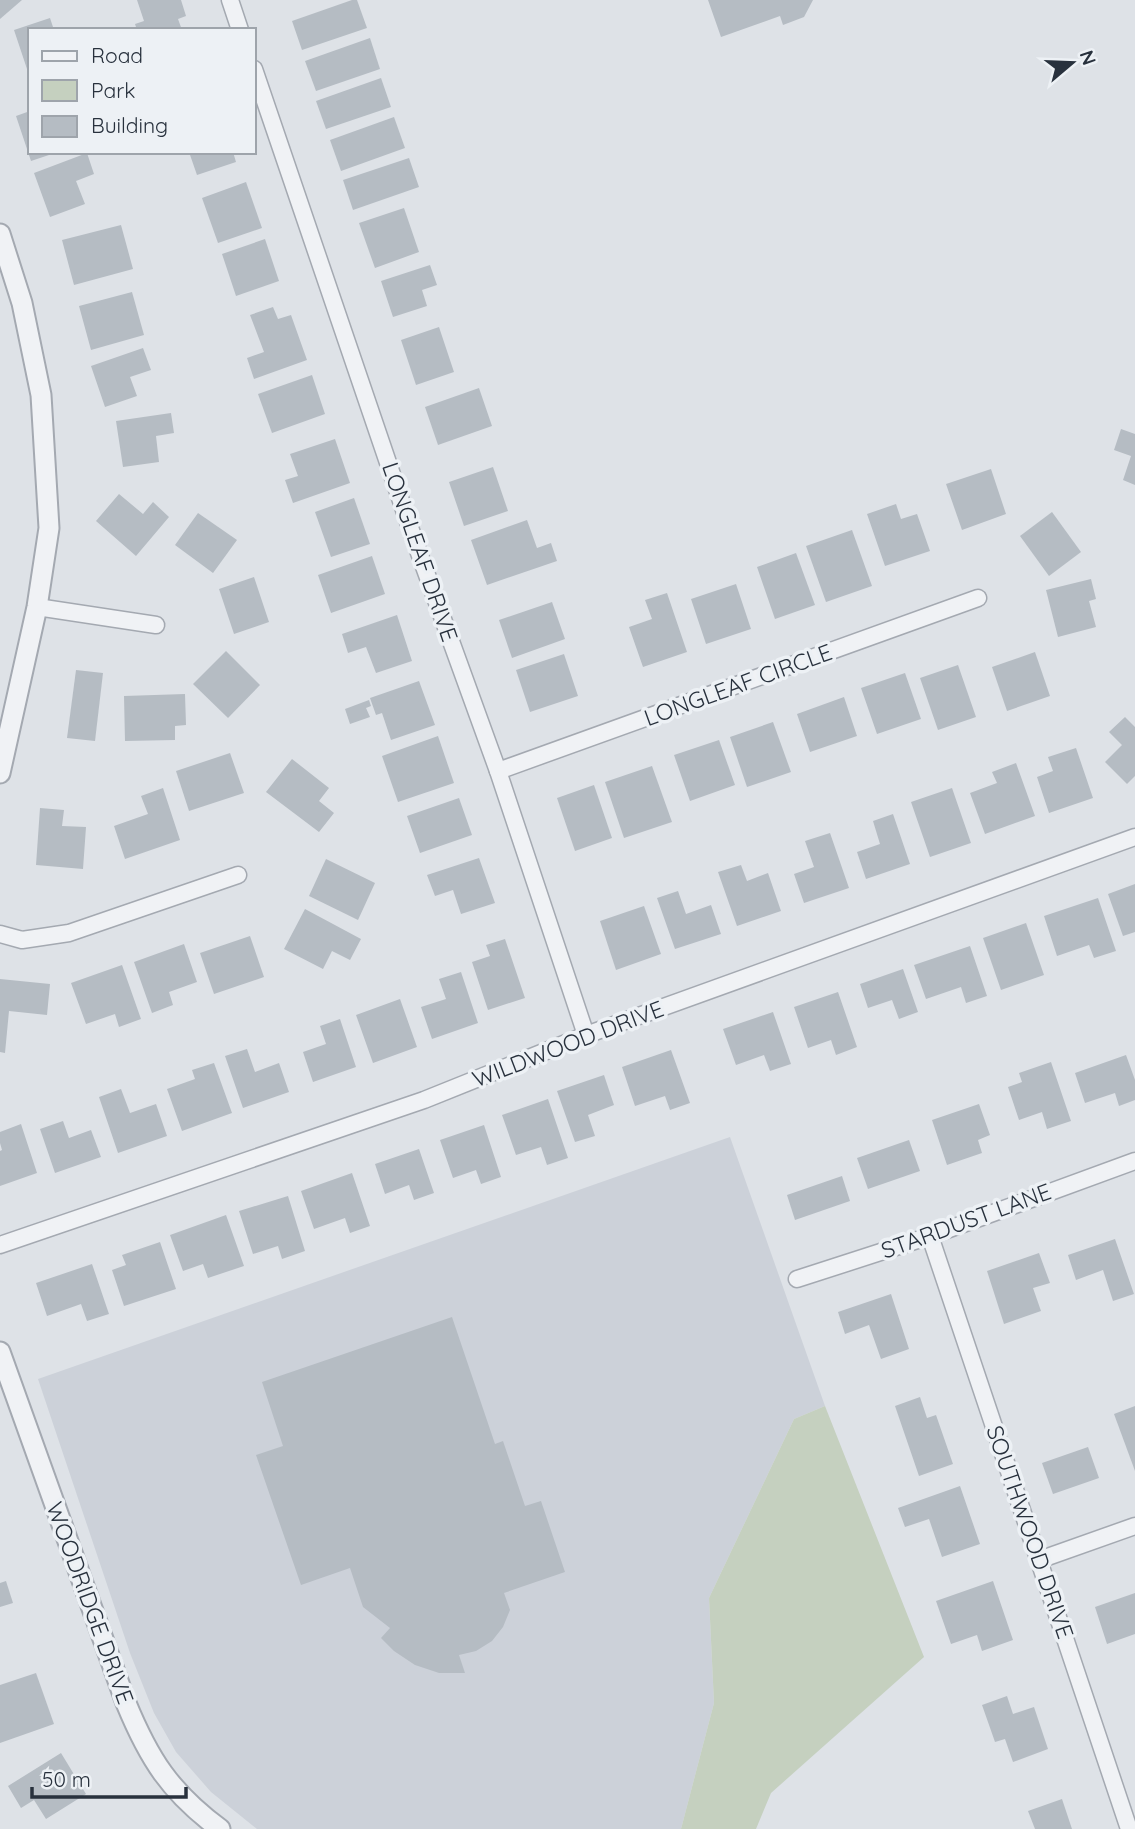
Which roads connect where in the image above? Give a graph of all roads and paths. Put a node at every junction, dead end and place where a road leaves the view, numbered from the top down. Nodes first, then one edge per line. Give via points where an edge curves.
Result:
1 (230, 0) edge
2 (239, 28) edge
3 (256, 75) edge
4 (0, 234) edge
5 (978, 598) dead end
6 (37, 607) junction
7 (156, 625) dead end
8 (498, 771) junction
9 (0, 773) edge
10 (1135, 837) edge
11 (238, 875) dead end
12 (0, 934) edge
13 (586, 1035) junction
14 (1135, 1161) edge
15 (930, 1236) junction
16 (0, 1245) edge
17 (797, 1279) dead end
18 (0, 1352) edge
19 (1135, 1526) edge
20 (1039, 1560) junction
21 (220, 1829) edge
22 (1129, 1829) edge

1 - 2 street
3 - 8 street, LONGLEAF DRIVE
4 - 6 street via 22,303 41,395 49,528
5 - 8 street, LONGLEAF CIRCLE
6 - 7 street
6 - 9 street
8 - 13 street, LONGLEAF DRIVE
10 - 13 street, WILDWOOD DRIVE
11 - 12 street via 69,933 22,940
13 - 16 street, WILDWOOD DRIVE via 424,1100
14 - 15 street, STARDUST LANE
15 - 17 street, STARDUST LANE
15 - 20 street, SOUTHWOOD DRIVE
18 - 21 street, WOODRIDGE DRIVE via 141,1739 178,1793
19 - 20 street
20 - 22 street, SOUTHWOOD DRIVE

